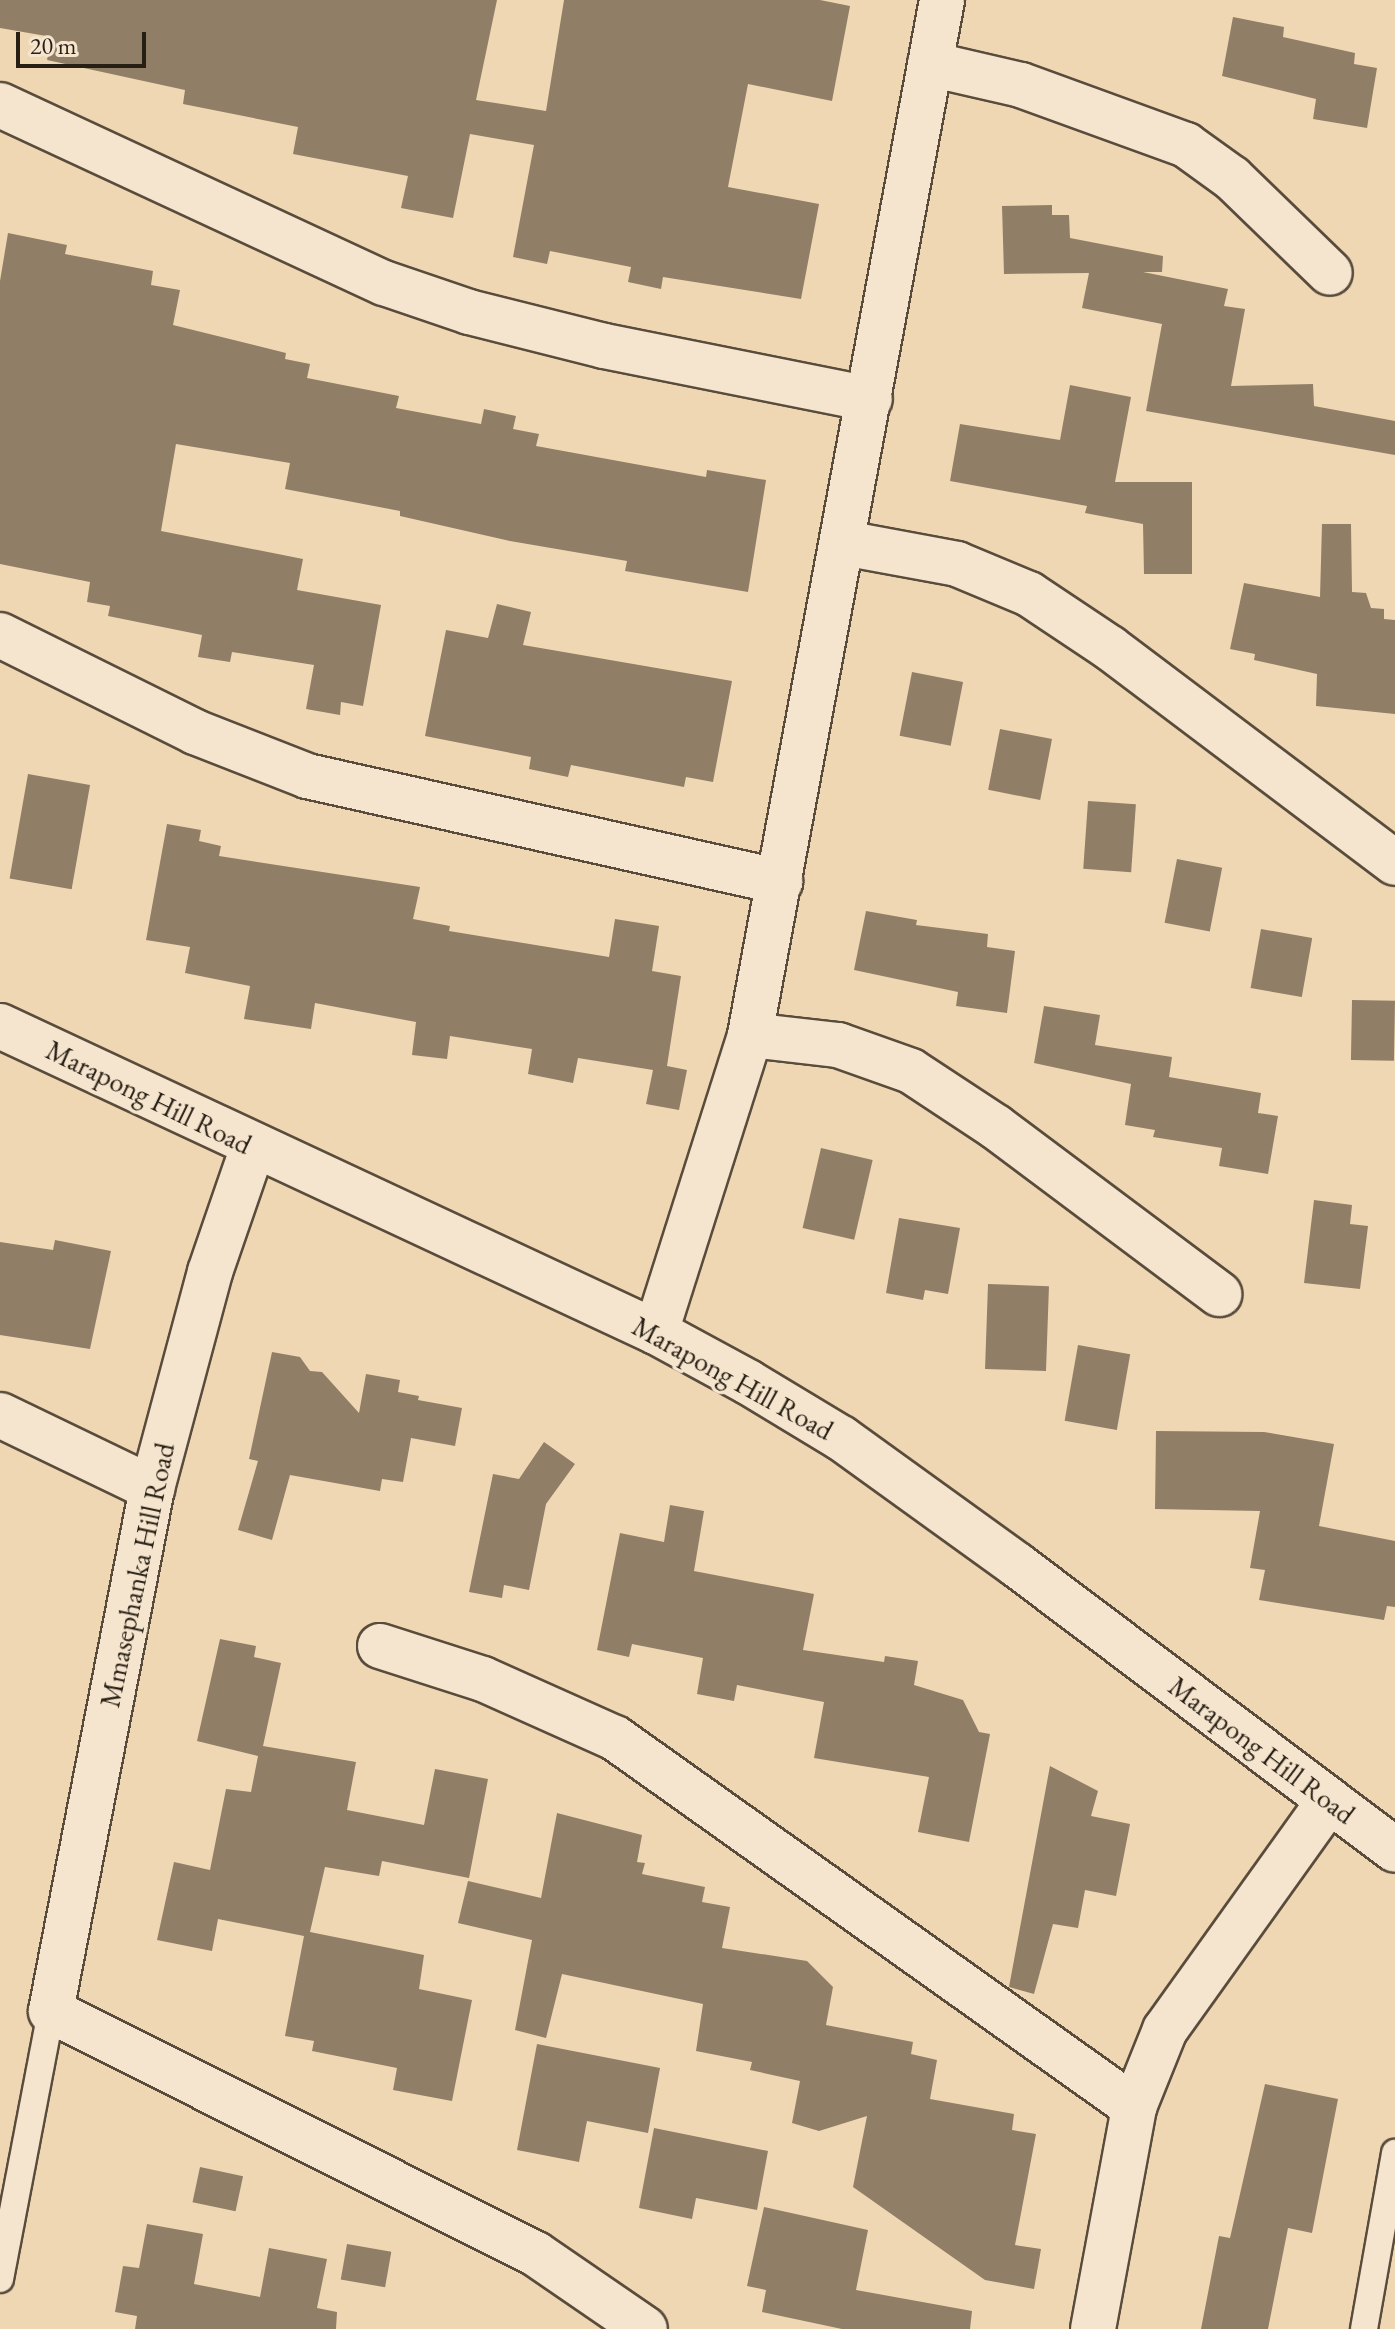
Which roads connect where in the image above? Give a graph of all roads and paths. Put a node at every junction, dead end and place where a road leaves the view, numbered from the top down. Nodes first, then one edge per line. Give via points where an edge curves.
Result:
1 (942, 0) edge
2 (930, 64) junction
3 (0, 105) edge
4 (1330, 273) dead end
5 (870, 399) junction
6 (844, 543) junction
7 (0, 635) edge
8 (1395, 863) edge
9 (780, 882) junction
10 (0, 1026) edge
11 (750, 1035) junction
12 (253, 1147) junction
13 (1219, 1294) dead end
14 (656, 1332) junction
15 (0, 1415) edge
16 (152, 1488) junction
17 (380, 1646) dead end
18 (1329, 1801) junction
19 (1395, 1850) edge
20 (51, 2011) junction
21 (1134, 2107) junction
22 (1395, 2153) edge
23 (0, 2279) edge
24 (645, 2329) edge
25 (1093, 2329) edge
26 (1364, 2329) edge

1 - 2 street
2 - 4 street via 1021,85 1186,145 1232,178
2 - 5 street
3 - 5 street via 384,283 469,312 604,346
5 - 6 street
6 - 8 street via 957,564 1029,594 1110,648
6 - 9 street
7 - 9 street via 195,732 307,776
9 - 11 street
10 - 12 street, Marapong Hill Road
11 - 13 street via 838,1045 911,1071 996,1127
11 - 14 street
12 - 14 street, Marapong Hill Road
12 - 16 street, Mmasephanka Hill Road via 210,1272
14 - 18 street, Marapong Hill Road via 841,1438
15 - 16 street
16 - 20 street, Mmasephanka Hill Road
17 - 21 street via 483,1679 615,1738
18 - 19 street, Marapong Hill Road
18 - 21 street via 1165,2030
20 - 23 lane
20 - 24 street via 536,2254
21 - 25 street
22 - 26 lane

